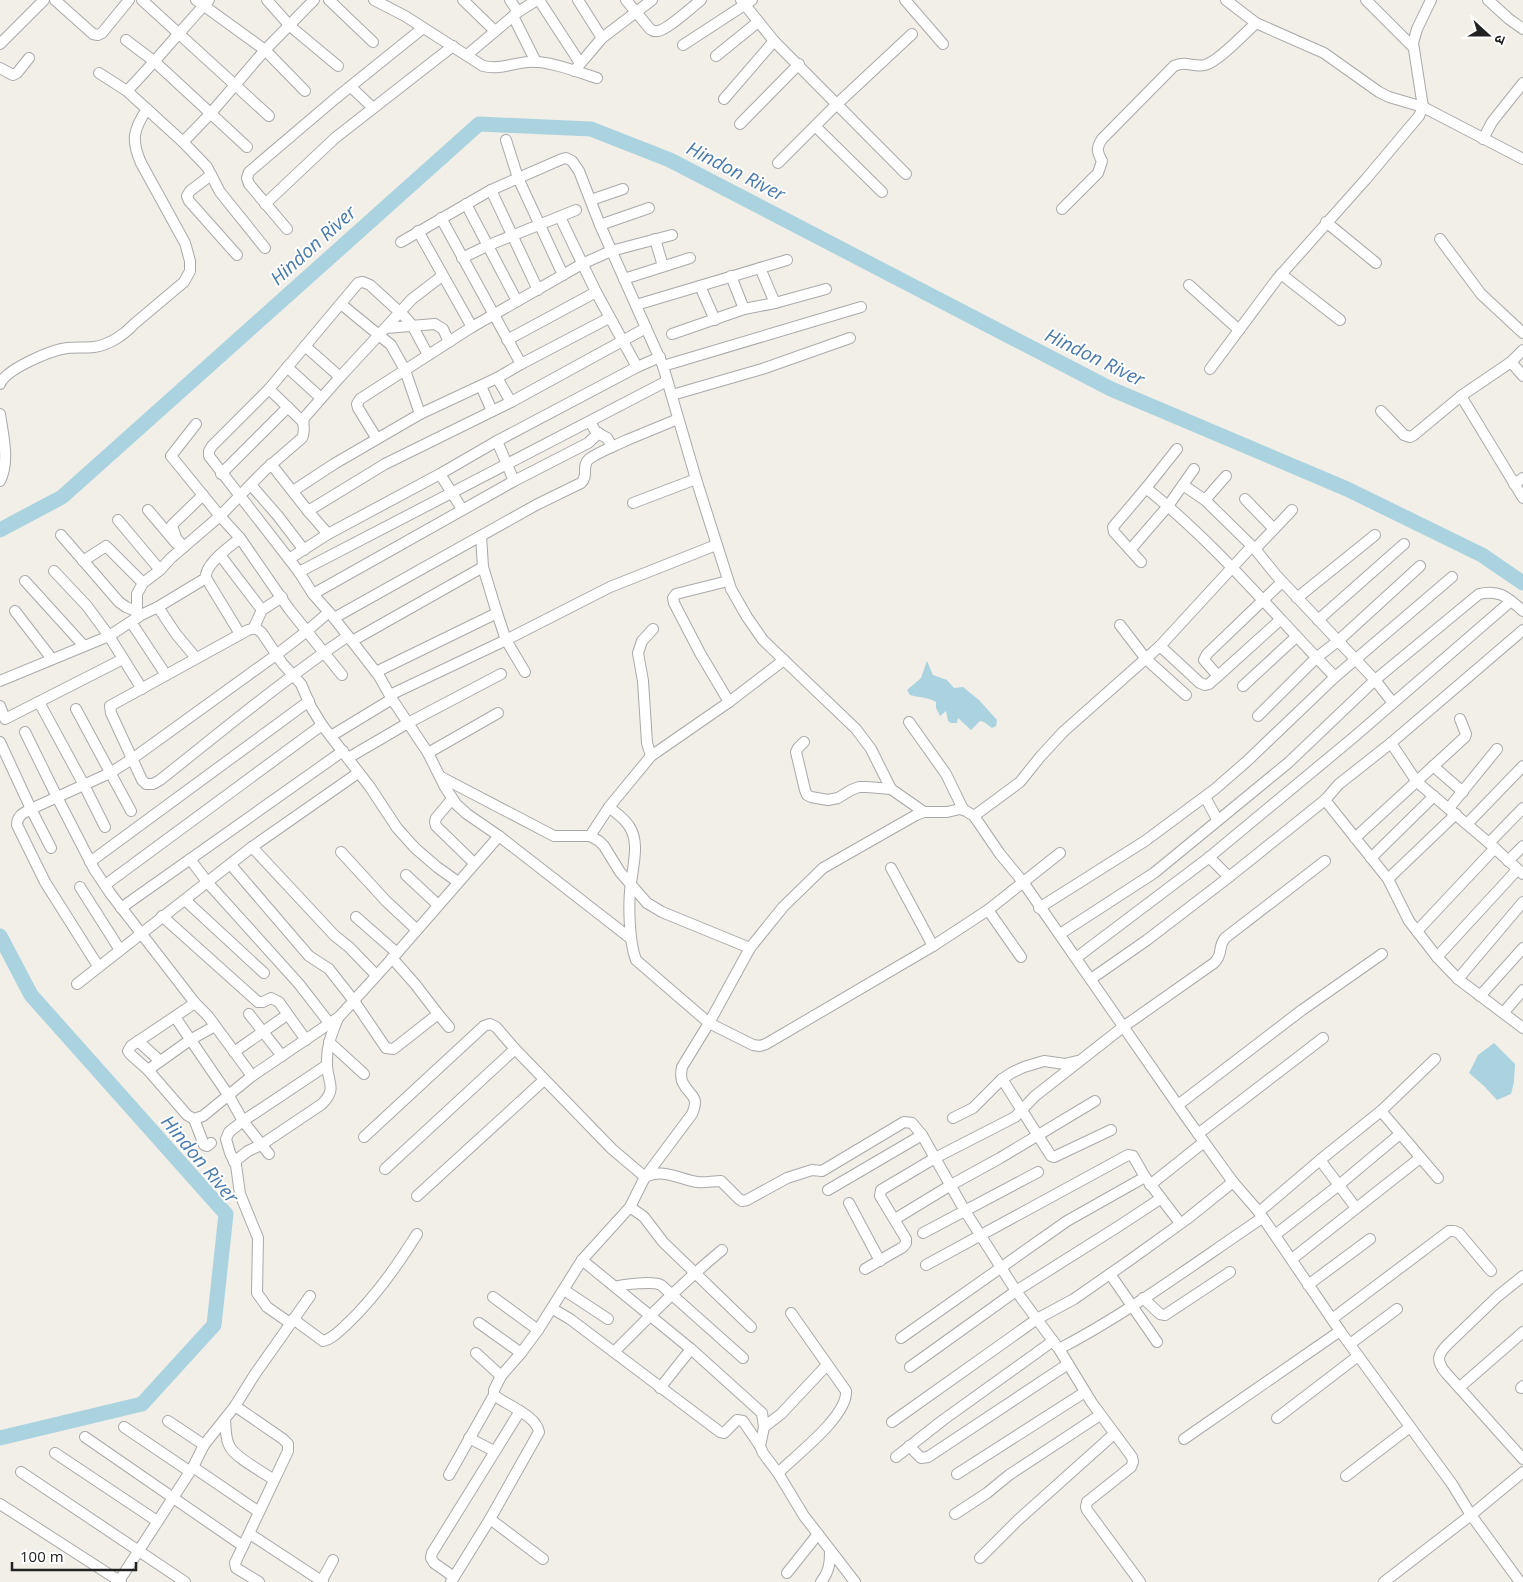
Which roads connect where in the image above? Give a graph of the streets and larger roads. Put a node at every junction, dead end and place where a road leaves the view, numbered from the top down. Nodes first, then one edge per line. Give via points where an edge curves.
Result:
1 (44, 0) edge
2 (55, 0) edge
3 (129, 0) edge
4 (142, 0) edge
5 (267, 0) edge
6 (314, 0) edge
7 (329, 0) edge
8 (374, 0) edge
9 (464, 0) edge
10 (510, 0) edge
11 (538, 0) edge
12 (578, 0) edge
13 (626, 0) edge
14 (652, 0) edge
15 (701, 0) edge
16 (905, 0) edge
17 (1226, 0) edge
18 (1366, 0) edge
19 (1430, 0) edge
20 (1488, 0) edge
21 (203, 2) edge
22 (746, 2) edge
23 (636, 13) junction
24 (515, 14) junction
25 (758, 22) junction
26 (1256, 23) junction
27 (290, 26) junction
28 (424, 28) junction
29 (1523, 29) edge
30 (494, 31) junction
31 (178, 33) junction
32 (912, 34) dead end
33 (602, 38) junction
34 (126, 40) dead end
35 (1, 41) edge
36 (774, 41) junction
37 (373, 42) dead end
38 (943, 44) dead end
39 (452, 46) junction
40 (683, 46) dead end
41 (1413, 47) junction
42 (265, 50) junction
43 (466, 54) junction
44 (716, 56) dead end
45 (29, 58) dead end
46 (155, 62) junction
47 (536, 62) junction
48 (799, 64) junction
49 (338, 66) dead end
50 (577, 67) junction
51 (0, 68) edge
52 (99, 73) dead end
53 (596, 78) dead end
54 (1523, 83) edge
55 (235, 84) junction
56 (350, 87) junction
57 (127, 91) junction
58 (304, 91) dead end
59 (724, 99) dead end
60 (837, 104) junction
61 (373, 108) junction
62 (1423, 108) junction
63 (147, 109) junction
64 (211, 113) junction
65 (269, 116) dead end
66 (740, 124) dead end
67 (815, 126) junction
68 (1483, 139) junction
69 (506, 140) dead end
70 (183, 142) junction
71 (246, 146) dead end
72 (1523, 159) edge
73 (778, 163) dead end
74 (906, 174) dead end
75 (211, 175) junction
76 (518, 178) junction
77 (491, 190) junction
78 (623, 190) dead end
79 (882, 192) dead end
80 (591, 200) junction
81 (265, 204) junction
82 (466, 204) junction
83 (649, 208) dead end
84 (1062, 209) dead end
85 (576, 210) dead end
86 (560, 217) junction
87 (441, 218) junction
88 (1326, 222) junction
89 (540, 224) junction
90 (600, 225) junction
91 (287, 229) dead end
92 (418, 231) junction
93 (672, 234) dead end
94 (512, 236) junction
95 (655, 239) junction
96 (1440, 239) dead end
97 (401, 242) dead end
98 (489, 245) junction
99 (265, 248) dead end
100 (611, 251) junction
101 (237, 255) dead end
102 (462, 258) junction
103 (690, 258) dead end
104 (788, 260) dead end
105 (1376, 263) dead end
106 (582, 264) junction
107 (663, 266) junction
108 (760, 268) junction
109 (1280, 274) junction
110 (563, 275) junction
111 (442, 276) junction
112 (731, 276) junction
113 (624, 278) junction
114 (1190, 285) dead end
115 (700, 286) junction
116 (826, 289) dead end
117 (538, 290) junction
118 (596, 292) junction
119 (517, 301) junction
120 (775, 303) junction
121 (341, 304) junction
122 (636, 304) junction
123 (861, 307) dead end
124 (744, 310) junction
125 (400, 313) junction
126 (493, 314) junction
127 (609, 318) junction
128 (715, 320) junction
129 (1340, 320) dead end
130 (412, 326) junction
131 (472, 327) junction
132 (646, 328) junction
133 (1239, 330) junction
134 (382, 332) junction
135 (672, 334) dead end
136 (1523, 334) edge
137 (850, 338) dead end
138 (507, 340) junction
139 (623, 340) junction
140 (449, 342) junction
141 (305, 346) junction
142 (1523, 350) edge
143 (428, 355) junction
144 (661, 361) junction
145 (1510, 362) junction
146 (521, 364) junction
147 (287, 367) junction
148 (638, 367) junction
149 (1210, 369) dead end
150 (405, 370) junction
151 (340, 376) junction
152 (1523, 376) edge
153 (497, 378) junction
154 (667, 381) junction
155 (0, 384) edge
156 (481, 386) junction
157 (269, 390) junction
158 (672, 395) junction
159 (1461, 396) junction
160 (321, 398) junction
161 (511, 402) junction
162 (288, 407) junction
163 (492, 411) junction
164 (1381, 411) dead end
165 (0, 414) edge
166 (420, 414) junction
167 (678, 419) junction
168 (303, 422) junction
169 (590, 422) junction
170 (196, 424) dead end
171 (599, 433) junction
172 (377, 439) junction
173 (497, 441) junction
174 (612, 447) junction
175 (1177, 448) dead end
176 (271, 464) junction
177 (507, 465) junction
178 (1194, 469) dead end
179 (221, 474) junction
180 (440, 474) junction
181 (1226, 476) dead end
182 (696, 479) junction
183 (0, 481) edge
184 (514, 481) junction
185 (1519, 481) edge
186 (251, 485) junction
187 (1183, 485) junction
188 (1146, 488) junction
189 (293, 491) junction
190 (452, 492) junction
191 (203, 495) junction
192 (240, 497) junction
193 (1245, 498) dead end
194 (1523, 498) edge
195 (1205, 500) junction
196 (633, 503) dead end
197 (1168, 506) junction
198 (462, 509) junction
199 (148, 510) dead end
200 (1292, 510) dead end
201 (308, 511) junction
202 (220, 516) junction
203 (118, 520) dead end
204 (1274, 529) junction
205 (328, 534) junction
206 (61, 535) dead end
207 (1375, 535) dead end
208 (481, 536) junction
209 (240, 538) junction
210 (1404, 544) dead end
211 (716, 545) junction
212 (1253, 547) junction
213 (183, 548) junction
214 (304, 550) junction
215 (1130, 550) junction
216 (220, 555) junction
217 (289, 559) junction
218 (83, 561) junction
219 (1141, 562) dead end
220 (1420, 566) dead end
221 (483, 567) junction
222 (1232, 568) junction
223 (160, 570) junction
224 (54, 571) dead end
225 (299, 572) junction
226 (1452, 577) dead end
227 (206, 578) junction
228 (728, 580) junction
229 (26, 581) dead end
230 (143, 582) junction
231 (1282, 582) junction
232 (313, 594) junction
233 (282, 598) junction
234 (1297, 598) junction
235 (1512, 601) junction
236 (1263, 602) junction
237 (158, 607) junction
238 (262, 610) junction
239 (16, 611) dead end
240 (1523, 611) edge
241 (497, 613) junction
242 (332, 615) junction
243 (135, 617) junction
244 (1280, 620) junction
245 (1318, 620) junction
246 (1120, 625) dead end
247 (254, 627) junction
248 (653, 629) dead end
249 (1523, 630) edge
250 (307, 631) junction
251 (240, 634) junction
252 (109, 636) junction
253 (1296, 637) junction
254 (350, 639) junction
255 (506, 640) junction
256 (1338, 641) junction
257 (84, 646) junction
258 (1160, 646) junction
259 (324, 652) junction
260 (276, 655) junction
261 (196, 658) junction
262 (1316, 658) junction
263 (52, 659) junction
264 (123, 659) junction
265 (1146, 659) junction
266 (784, 660) junction
267 (1355, 660) junction
268 (376, 672) junction
269 (525, 672) dead end
270 (501, 674) dead end
271 (166, 675) junction
272 (294, 675) junction
273 (342, 675) dead end
274 (1218, 676) junction
275 (1335, 677) junction
276 (1374, 680) junction
277 (0, 681) edge
278 (1243, 686) dead end
279 (142, 690) junction
280 (1186, 695) dead end
281 (391, 697) junction
282 (309, 700) junction
283 (39, 702) junction
284 (729, 702) junction
285 (1393, 703) junction
286 (0, 706) edge
287 (76, 709) dead end
288 (498, 713) dead end
289 (1258, 716) dead end
290 (1460, 719) dead end
291 (3, 722) edge
292 (909, 722) dead end
293 (408, 723) junction
294 (322, 725) junction
295 (25, 732) dead end
296 (331, 736) junction
297 (0, 742) edge
298 (804, 742) dead end
299 (1391, 743) junction
300 (1497, 749) dead end
301 (428, 753) junction
302 (345, 754) junction
303 (651, 756) junction
304 (132, 759) junction
305 (1433, 766) junction
306 (1523, 766) edge
307 (110, 772) junction
308 (358, 773) junction
309 (440, 777) junction
310 (1417, 782) junction
311 (84, 785) junction
312 (891, 789) junction
313 (1463, 792) junction
314 (1434, 796) junction
315 (57, 797) junction
316 (1205, 797) junction
317 (452, 799) junction
318 (1325, 800) junction
319 (609, 807) junction
320 (1523, 808) edge
321 (31, 809) junction
322 (963, 810) junction
323 (1452, 811) junction
324 (131, 812) dead end
325 (924, 812) junction
326 (974, 816) junction
327 (1218, 819) junction
328 (1467, 824) junction
329 (105, 827) dead end
330 (498, 836) junction
331 (590, 836) junction
332 (1355, 838) junction
333 (1492, 846) junction
334 (1523, 846) edge
335 (252, 847) junction
336 (52, 848) dead end
337 (340, 852) dead end
338 (1060, 853) dead end
339 (1210, 857) junction
340 (1371, 858) junction
341 (190, 860) junction
342 (1325, 861) dead end
343 (1508, 861) junction
344 (90, 862) junction
345 (474, 863) junction
346 (231, 865) junction
347 (891, 868) dead end
348 (1520, 872) edge
349 (406, 875) dead end
350 (1229, 877) junction
351 (1388, 879) junction
352 (458, 882) junction
353 (1023, 882) junction
354 (208, 883) junction
355 (631, 884) junction
356 (105, 885) junction
357 (80, 887) dead end
358 (185, 900) junction
359 (1523, 902) edge
360 (438, 905) junction
361 (121, 908) junction
362 (1039, 908) junction
363 (988, 910) junction
364 (162, 916) junction
365 (356, 917) dead end
366 (417, 930) junction
367 (1417, 932) junction
368 (142, 934) junction
369 (1060, 934) junction
370 (630, 938) junction
371 (933, 946) junction
372 (750, 948) junction
373 (1523, 948) edge
374 (120, 950) junction
375 (1382, 954) dead end
376 (395, 956) junction
377 (1021, 957) dead end
378 (1437, 957) junction
379 (1076, 958) junction
380 (98, 966) junction
381 (264, 973) dead end
382 (376, 976) junction
383 (1091, 979) junction
384 (1458, 979) junction
385 (77, 984) dead end
386 (1523, 990) edge
387 (1480, 996) junction
388 (354, 1001) junction
389 (195, 1003) junction
390 (1504, 1012) junction
391 (249, 1014) dead end
392 (287, 1014) junction
393 (438, 1014) junction
394 (175, 1017) junction
395 (339, 1017) junction
396 (709, 1023) junction
397 (330, 1024) junction
398 (215, 1026) junction
399 (449, 1027) dead end
400 (1123, 1027) junction
401 (1523, 1028) edge
402 (263, 1032) junction
403 (1323, 1038) dead end
404 (190, 1040) junction
405 (306, 1040) junction
406 (138, 1041) junction
407 (329, 1042) junction
408 (515, 1050) junction
409 (234, 1052) junction
410 (282, 1056) junction
411 (1435, 1059) dead end
412 (1080, 1060) junction
413 (160, 1061) junction
414 (327, 1065) junction
415 (148, 1070) junction
416 (364, 1074) dead end
417 (252, 1076) junction
418 (1002, 1079) junction
419 (544, 1080) junction
420 (229, 1096) junction
421 (1095, 1101) dead end
422 (1178, 1106) junction
423 (1021, 1110) junction
424 (1381, 1112) junction
425 (953, 1118) dead end
426 (194, 1119) junction
427 (243, 1120) junction
428 (1111, 1130) dead end
429 (1400, 1134) junction
430 (922, 1135) junction
431 (1037, 1135) junction
432 (364, 1136) dead end
433 (1201, 1138) junction
434 (211, 1143) dead end
435 (261, 1145) junction
436 (269, 1154) dead end
437 (935, 1158) junction
438 (1420, 1158) junction
439 (1320, 1160) junction
440 (234, 1162) junction
441 (385, 1169) dead end
442 (1038, 1172) dead end
443 (645, 1177) junction
444 (1438, 1178) dead end
445 (1148, 1181) junction
446 (1233, 1182) junction
447 (950, 1185) junction
448 (1339, 1185) junction
449 (828, 1190) dead end
450 (417, 1196) dead end
451 (1160, 1199) junction
452 (849, 1203) dead end
453 (630, 1207) junction
454 (1356, 1208) junction
455 (965, 1211) junction
456 (1260, 1215) junction
457 (895, 1219) junction
458 (1180, 1223) junction
459 (923, 1233) dead end
460 (417, 1234) dead end
461 (980, 1235) junction
462 (1275, 1235) junction
463 (1370, 1239) dead end
464 (722, 1250) dead end
465 (1292, 1259) junction
466 (582, 1260) junction
467 (880, 1260) junction
468 (926, 1265) dead end
469 (1002, 1267) junction
470 (865, 1269) dead end
471 (1491, 1271) dead end
472 (1230, 1272) dead end
473 (694, 1273) junction
474 (1110, 1274) junction
475 (1523, 1276) edge
476 (1308, 1285) junction
477 (615, 1287) junction
478 (564, 1290) junction
479 (1016, 1291) junction
480 (672, 1294) junction
481 (310, 1296) dead end
482 (493, 1297) dead end
483 (1144, 1298) junction
484 (1131, 1306) junction
485 (553, 1309) junction
486 (1397, 1309) dead end
487 (791, 1313) dead end
488 (650, 1315) junction
489 (1332, 1318) junction
490 (608, 1319) dead end
491 (1037, 1319) junction
492 (292, 1321) junction
493 (479, 1323) dead end
494 (751, 1327) dead end
495 (538, 1330) junction
496 (1340, 1331) junction
497 (1523, 1332) edge
498 (901, 1338) dead end
499 (1157, 1342) dead end
500 (1350, 1344) junction
501 (1056, 1345) junction
502 (691, 1349) junction
503 (614, 1352) junction
504 (476, 1353) dead end
505 (521, 1353) junction
506 (1358, 1356) junction
507 (743, 1358) dead end
508 (1068, 1364) junction
509 (827, 1365) junction
510 (910, 1367) dead end
511 (501, 1376) junction
512 (660, 1388) junction
513 (1460, 1388) junction
514 (1084, 1392) junction
515 (494, 1395) junction
516 (235, 1406) junction
517 (520, 1411) junction
518 (1100, 1415) junction
519 (1277, 1418) dead end
520 (225, 1420) junction
521 (168, 1421) dead end
522 (892, 1422) dead end
523 (124, 1427) dead end
524 (764, 1427) junction
525 (1410, 1428) junction
526 (1114, 1434) junction
527 (85, 1438) dead end
528 (469, 1438) junction
529 (1184, 1439) dead end
530 (204, 1445) junction
531 (760, 1446) junction
532 (909, 1446) junction
533 (494, 1451) junction
534 (55, 1453) dead end
535 (896, 1458) dead end
536 (1523, 1458) edge
537 (191, 1469) junction
538 (22, 1472) dead end
539 (1523, 1472) edge
540 (778, 1473) junction
541 (957, 1474) dead end
542 (449, 1475) dead end
543 (1346, 1476) dead end
544 (274, 1480) junction
545 (174, 1497) junction
546 (0, 1504) edge
547 (259, 1512) junction
548 (955, 1514) dead end
549 (1471, 1516) junction
550 (490, 1519) junction
551 (158, 1521) junction
552 (250, 1534) junction
553 (818, 1534) junction
554 (243, 1546) junction
555 (138, 1550) junction
556 (830, 1551) junction
557 (980, 1558) dead end
558 (543, 1559) dead end
559 (333, 1560) dead end
560 (787, 1573) dead end
561 (1519, 1575) edge
562 (452, 1580) edge
563 (120, 1581) edge
564 (186, 1582) edge
565 (259, 1582) edge
566 (322, 1582) edge
567 (821, 1582) edge
568 (855, 1582) edge
569 (1140, 1582) edge
570 (1384, 1582) edge

1 - 35 street
2 - 3 street via 98,35
4 - 31 street
5 - 27 street
6 - 27 street
7 - 37 street
8 - 28 street
9 - 30 street
10 - 24 street
11 - 24 street
11 - 50 street
12 - 33 street
13 - 23 street
14 - 23 street
15 - 23 street via 661,31 650,29
16 - 38 street
17 - 26 street
18 - 41 street
19 - 41 street
20 - 29 street
21 - 31 street
21 - 42 street
22 - 25 street
22 - 40 street
23 - 33 street
24 - 30 street
24 - 47 street
25 - 36 street
25 - 44 street
26 - 62 street via 1324,53 1379,92
26 - 84 street via 1206,65 1187,62 1174,66 1102,139 1097,152 1102,162 1098,173
27 - 42 street
27 - 49 street
28 - 39 street
28 - 56 street
30 - 43 street
31 - 46 street
31 - 55 street
32 - 60 street
33 - 50 street
34 - 46 street
36 - 48 street
36 - 59 street
39 - 43 street
39 - 61 street
41 - 62 street
42 - 55 street
42 - 58 street
43 - 47 street via 483,66 494,68
45 - 51 street via 13,75
46 - 57 street
46 - 64 street
47 - 50 street
48 - 60 street
48 - 66 street
50 - 53 street
52 - 57 street
54 - 68 street via 1507,101
55 - 64 street
55 - 65 street
56 - 61 street
56 - 81 street via 249,172 249,184
57 - 63 street
60 - 67 street
60 - 74 street
61 - 81 street via 320,150
62 - 68 street
62 - 88 street via 1366,179
63 - 70 street
63 - 155 street via 139,121 135,148 186,243 190,272 184,282 115,339 101,345 66,348 40,357 11,371
64 - 70 street
64 - 71 street
67 - 73 street
67 - 79 street
68 - 72 street
69 - 76 street
70 - 75 street
75 - 99 street via 220,192
75 - 101 street via 187,196
76 - 77 street
76 - 80 street via 562,159 570,159 579,171
76 - 89 street
77 - 82 street
77 - 94 street
78 - 80 street
80 - 90 street
81 - 91 street
82 - 87 street
82 - 98 street
83 - 90 street
85 - 86 street
86 - 89 street
86 - 106 street
87 - 92 street
87 - 102 street
88 - 105 street
88 - 109 street
89 - 94 street
89 - 110 street
90 - 100 street
92 - 97 street
92 - 111 street
93 - 95 street
94 - 98 street
94 - 117 street
95 - 100 street
95 - 107 street
96 - 136 street via 1481,294
98 - 102 street
98 - 119 street
100 - 106 street
100 - 113 street
102 - 126 street
103 - 107 street
104 - 108 street
106 - 110 street
106 - 118 street
107 - 113 street
108 - 112 street
108 - 120 street
109 - 129 street
109 - 133 street
110 - 117 street
111 - 125 street via 412,299
111 - 131 street
112 - 115 street
112 - 124 street
113 - 122 street
114 - 133 street
115 - 122 street
115 - 128 street
116 - 120 street
117 - 119 street
118 - 127 street
118 - 138 street
119 - 126 street
120 - 124 street
121 - 125 street via 358,282 363,282
121 - 134 street
121 - 141 street
122 - 132 street
123 - 144 street
124 - 128 street
125 - 130 street
125 - 134 street
126 - 131 street
126 - 138 street
127 - 139 street
127 - 146 street
128 - 135 street
130 - 134 street
130 - 140 street via 439,325
130 - 143 street
131 - 140 street
132 - 139 street
132 - 144 street
133 - 149 street
134 - 150 street
134 - 151 street
137 - 158 street
138 - 146 street
139 - 148 street
139 - 161 street
140 - 143 street
141 - 147 street
141 - 151 street
142 - 145 street
143 - 150 street
144 - 148 street
144 - 154 street
145 - 152 street
145 - 159 street
146 - 153 street
147 - 157 street
147 - 160 street
148 - 173 street
150 - 166 street
150 - 172 street via 357,404
151 - 160 street
153 - 156 street
153 - 161 street
154 - 158 street
154 - 169 street
156 - 163 street
156 - 166 street
157 - 162 street
157 - 179 street via 209,451
158 - 167 street
159 - 164 street via 1410,437 1404,435
159 - 185 street
160 - 168 street
161 - 163 street
162 - 168 street
162 - 179 street
163 - 201 street via 385,464
165 - 183 street via 5,460
166 - 172 street
167 - 174 street
167 - 182 street
168 - 176 street via 302,438
169 - 171 street
169 - 177 street
170 - 191 street via 171,456
171 - 174 street
171 - 184 street via 588,443
172 - 189 street
173 - 177 street
173 - 180 street
174 - 208 street via 588,460 586,475 580,483
175 - 188 street
176 - 186 street
176 - 189 street
177 - 184 street
177 - 190 street
178 - 187 street
179 - 192 street
180 - 190 street
180 - 205 street
181 - 195 street
182 - 196 street
182 - 211 street
184 - 198 street
185 - 194 street
186 - 192 street
186 - 214 street
187 - 195 street
187 - 197 street
188 - 197 street
188 - 215 street via 1113,526 1114,532
189 - 201 street
190 - 198 street
190 - 225 street
191 - 202 street
191 - 213 street via 172,525
192 - 202 street
192 - 217 street
193 - 204 street
195 - 212 street
197 - 215 street
197 - 222 street
198 - 232 street
199 - 213 street
200 - 204 street
201 - 205 street
202 - 209 street
202 - 213 street
203 - 223 street
204 - 212 street
205 - 214 street
206 - 218 street
207 - 234 street
208 - 221 street
208 - 242 street
209 - 216 street
209 - 233 street
210 - 245 street
211 - 228 street
211 - 255 street via 610,587
212 - 222 street
212 - 231 street
213 - 223 street
214 - 217 street
215 - 219 street
216 - 227 street via 207,570
216 - 238 street
217 - 225 street
218 - 230 street via 106,546
218 - 243 street
220 - 256 street
221 - 241 street
221 - 254 street
222 - 236 street
222 - 258 street
223 - 230 street
224 - 252 street via 87,606
225 - 232 street
226 - 267 street
227 - 237 street
227 - 251 street
228 - 266 street via 756,630
228 - 284 street via 676,594 673,598
229 - 257 street
230 - 243 street via 137,594
231 - 234 street
231 - 236 street
232 - 242 street
233 - 238 street
233 - 250 street
234 - 245 street
235 - 240 street
235 - 276 street via 1493,592 1479,594
235 - 285 street
236 - 244 street
236 - 274 street via 1204,657 1205,663
237 - 243 street
237 - 261 street
238 - 247 street
239 - 263 street
241 - 255 street
241 - 268 street
242 - 250 street
242 - 254 street
243 - 252 street
243 - 271 street
244 - 253 street
244 - 274 street
245 - 256 street
246 - 265 street
247 - 251 street
247 - 260 street via 262,633
248 - 303 street via 642,641 638,653
249 - 299 street
250 - 259 street
250 - 260 street
251 - 261 street
252 - 257 street
252 - 264 street
253 - 262 street
253 - 278 street
254 - 259 street
254 - 268 street
255 - 269 street
255 - 281 street
256 - 262 street
256 - 267 street
257 - 263 street
258 - 265 street
258 - 274 street via 1200,683 1209,684
259 - 272 street
259 - 273 street
260 - 272 street
260 - 304 street
261 - 271 street
262 - 275 street
262 - 289 street
263 - 277 street
264 - 279 street
264 - 283 street
265 - 280 street
265 - 326 street via 1063,732 1020,782
266 - 284 street
266 - 312 street via 871,748
267 - 275 street
267 - 276 street
268 - 281 street
270 - 293 street
271 - 279 street
272 - 282 street
272 - 304 street via 153,784 142,780
275 - 316 street
276 - 285 street
276 - 327 street via 1288,763
279 - 304 street via 110,706
281 - 293 street
281 - 296 street
282 - 294 street
282 - 344 street
283 - 291 street
283 - 311 street
284 - 303 street
285 - 339 street
286 - 291 street
287 - 307 street
288 - 301 street
290 - 305 street via 1465,737
292 - 322 street via 946,774
293 - 301 street
293 - 302 street
294 - 296 street
294 - 356 street
295 - 315 street
296 - 302 street
297 - 321 street
298 - 312 street via 796,752 804,790 811,798 833,800 867,786
299 - 310 street
299 - 318 street via 1339,784
300 - 313 street
301 - 309 street
302 - 308 street
302 - 341 street
303 - 319 street
304 - 307 street
305 - 310 street
305 - 313 street
306 - 328 street
307 - 311 street
307 - 324 street
308 - 335 street
308 - 352 street via 406,839
309 - 317 street
309 - 331 street via 554,836
310 - 314 street
310 - 332 street
311 - 315 street
311 - 329 street
312 - 325 street
313 - 323 street
314 - 323 street
314 - 340 street
315 - 321 street
315 - 344 street
316 - 327 street
316 - 362 street via 1145,841
317 - 330 street
317 - 345 street via 435,822 436,826
318 - 332 street
318 - 350 street
319 - 331 street
319 - 355 street via 630,826 634,836
320 - 333 street
321 - 336 street
321 - 380 street via 17,819 17,825 45,882
322 - 325 street
322 - 326 street
323 - 328 street
323 - 351 street
325 - 372 street via 823,868 783,907
326 - 353 street
327 - 369 street via 1154,873
328 - 333 street
330 - 345 street
330 - 370 street
331 - 355 street via 604,846
332 - 340 street
333 - 343 street
333 - 367 street
334 - 343 street
335 - 346 street
335 - 382 street
337 - 366 street
338 - 353 street
339 - 350 street
339 - 379 street
340 - 351 street
341 - 354 street
341 - 361 street
342 - 400 street via 1225,938 1214,963
343 - 348 street
344 - 356 street
345 - 352 street
346 - 354 street
346 - 388 street via 309,956 329,969
347 - 371 street
348 - 378 street
349 - 360 street
350 - 383 street via 1148,940
351 - 367 street
352 - 360 street
353 - 362 street
353 - 363 street
354 - 358 street
354 - 397 street via 299,984
355 - 370 street
355 - 372 street via 647,903 662,912
356 - 361 street
357 - 374 street
358 - 364 street
358 - 381 street
359 - 384 street
360 - 366 street
361 - 368 street
362 - 369 street
363 - 371 street
363 - 377 street
364 - 368 street
364 - 392 street via 258,1002 274,998
365 - 376 street
366 - 376 street
367 - 378 street
368 - 374 street
368 - 389 street
369 - 379 street
370 - 396 street via 636,960
371 - 396 street via 766,1044 753,1045
372 - 396 street
373 - 387 street
374 - 380 street
375 - 422 street via 1302,1010
376 - 382 street
376 - 393 street
378 - 384 street
379 - 383 street
380 - 385 street
382 - 388 street
383 - 400 street
384 - 387 street
386 - 390 street
387 - 390 street
388 - 393 street via 384,1046 390,1049
388 - 395 street
389 - 394 street
389 - 398 street
390 - 401 street
391 - 402 street
392 - 402 street
392 - 405 street
393 - 399 street
394 - 404 street
394 - 406 street
395 - 397 street
395 - 407 street
396 - 443 street via 680,1075 696,1105
397 - 405 street
398 - 404 street
398 - 409 street
400 - 412 street
400 - 422 street
402 - 409 street
402 - 410 street
403 - 433 street
404 - 413 street
404 - 420 street
405 - 410 street
406 - 413 street
406 - 415 street via 128,1051
407 - 414 street
407 - 416 street
408 - 419 street
408 - 432 street via 496,1027 484,1026
408 - 441 street
409 - 417 street
410 - 417 street
411 - 424 street
412 - 418 street via 1066,1064 1044,1061
412 - 423 street
413 - 415 street
414 - 427 street
414 - 435 street via 331,1084 328,1098
415 - 426 street
417 - 420 street
418 - 423 street
418 - 425 street via 974,1108
419 - 443 street via 612,1149
419 - 450 street
420 - 426 street
420 - 427 street
421 - 431 street
422 - 433 street
423 - 431 street
423 - 437 street via 1007,1122
424 - 429 street
424 - 439 street
426 - 434 street via 204,1145
427 - 435 street
427 - 440 street via 226,1139
428 - 431 street via 1054,1157 1048,1154
429 - 438 street
429 - 448 street
430 - 437 street
430 - 443 street via 912,1123 904,1122 822,1171 812,1170 786,1178 742,1201 721,1181 699,1182 664,1173
430 - 449 street
431 - 447 street
433 - 445 street
433 - 446 street
435 - 436 street
435 - 440 street
437 - 447 street
437 - 457 street via 880,1192
438 - 444 street
438 - 454 street
439 - 448 street
439 - 456 street
440 - 492 street via 240,1194 258,1238 257,1293 267,1307
442 - 455 street
443 - 453 street
445 - 451 street
445 - 461 street via 1133,1156 1126,1155
445 - 469 street via 1067,1221
446 - 456 street
446 - 458 street
447 - 455 street
447 - 457 street
448 - 454 street
448 - 462 street
451 - 458 street
451 - 479 street
452 - 467 street
453 - 466 street
453 - 473 street via 644,1217
454 - 465 street
455 - 459 street
455 - 461 street
456 - 462 street
456 - 483 street
457 - 467 street via 906,1243
458 - 474 street
460 - 492 street via 373,1298 332,1337 323,1340
461 - 468 street
461 - 469 street
462 - 465 street
463 - 476 street
464 - 473 street
465 - 476 street
466 - 477 street
466 - 478 street
467 - 470 street
469 - 479 street
469 - 498 street
471 - 489 street via 1459,1233 1449,1231
472 - 483 street via 1165,1314 1160,1314
473 - 480 street
473 - 494 street
474 - 484 street
474 - 491 street
475 - 513 street via 1441,1351 1441,1367
476 - 489 street
477 - 480 street via 653,1282
477 - 488 street
478 - 485 street
478 - 490 street
479 - 491 street
479 - 510 street
480 - 488 street
480 - 507 street
481 - 492 street
482 - 495 street
483 - 484 street
484 - 499 street
484 - 501 street via 1087,1335
485 - 495 street
485 - 503 street
486 - 500 street
487 - 509 street
488 - 502 street
488 - 503 street
489 - 496 street
491 - 501 street
491 - 522 street
492 - 516 street
493 - 505 street
495 - 505 street
496 - 500 street
496 - 529 street
497 - 513 street
500 - 506 street
501 - 508 street
501 - 532 street
502 - 512 street
502 - 524 street via 762,1413
503 - 512 street
504 - 511 street
505 - 511 street
506 - 519 street
506 - 525 street
508 - 514 street
508 - 532 street via 928,1457 921,1458
509 - 524 street via 781,1414
509 - 540 street via 846,1391 842,1409
511 - 515 street
512 - 531 street via 722,1433 737,1420 743,1421
513 - 536 street
514 - 518 street
514 - 541 street
515 - 517 street
515 - 528 street
516 - 520 street
516 - 544 street via 288,1444 288,1451
517 - 533 street
517 - 550 street via 536,1423 539,1432
518 - 526 street
518 - 548 street
520 - 530 street
520 - 544 street via 226,1438 234,1453
521 - 530 street
523 - 537 street
524 - 531 street
525 - 543 street
525 - 549 street via 1452,1484
526 - 557 street
526 - 569 street via 1133,1462 1087,1502 1086,1507
527 - 545 street
528 - 533 street
528 - 542 street
530 - 537 street
531 - 540 street
532 - 535 street
533 - 562 street via 432,1553 434,1563
534 - 551 street
537 - 545 street
537 - 547 street
538 - 555 street
539 - 549 street
540 - 553 street
544 - 547 street
545 - 551 street
545 - 554 street
546 - 563 street
547 - 552 street
549 - 561 street
549 - 570 street
550 - 558 street
550 - 562 street
551 - 555 street
552 - 554 street
552 - 566 street
553 - 556 street
553 - 560 street
554 - 565 street via 236,1568
555 - 563 street
555 - 564 street
556 - 567 street via 830,1566
556 - 568 street
559 - 566 street

